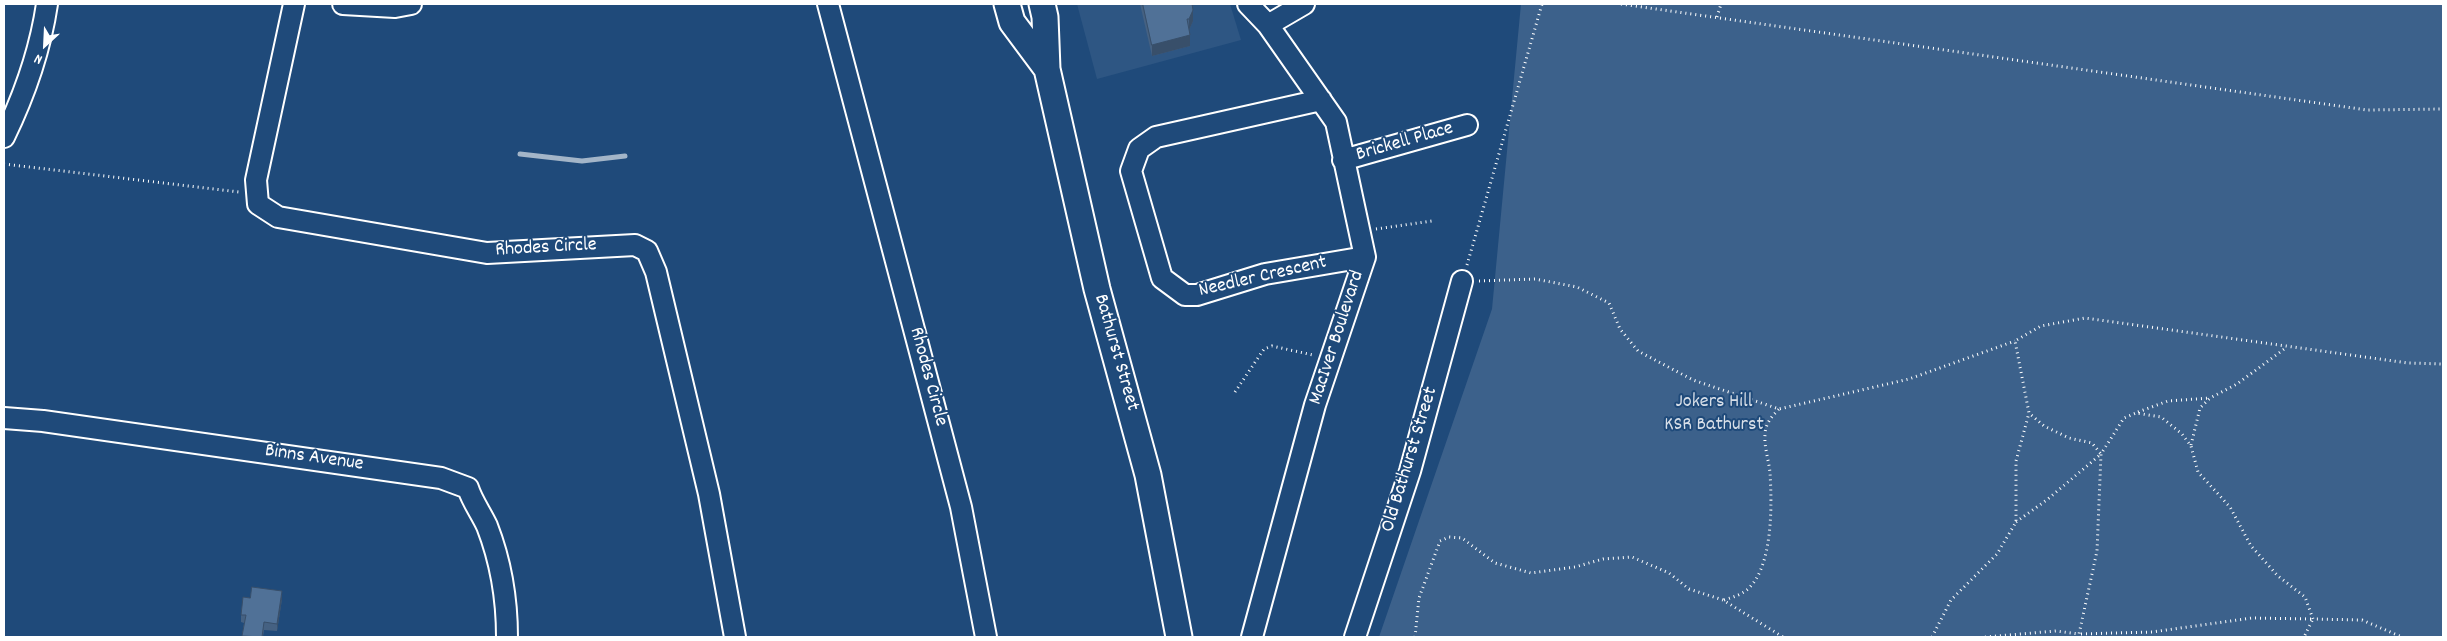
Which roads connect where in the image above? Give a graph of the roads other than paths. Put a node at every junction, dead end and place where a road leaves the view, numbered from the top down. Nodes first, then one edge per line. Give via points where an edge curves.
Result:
1 (47, 4) edge
2 (294, 4) edge
3 (342, 4) edge
4 (411, 4) edge
5 (828, 4) edge
6 (1007, 4) edge
7 (1042, 4) edge
8 (1248, 4) edge
9 (1304, 4) edge
10 (1268, 26) junction
11 (1047, 70) junction
12 (1321, 100) junction
13 (1466, 125) dead end
14 (4, 137) edge
15 (1343, 160) junction
16 (1365, 257) junction
17 (1462, 281) road end
18 (4, 418) edge
19 (507, 637) edge
20 (735, 637) edge
21 (986, 637) edge
22 (1179, 637) edge
23 (1252, 637) edge
24 (1355, 637) edge

1 - 14 street via 42,36 23,98
2 - 20 street, Rhodes Circle via 256,180 258,204 278,217 487,253 635,245 647,250 656,272 707,484
3 - 4 street via 395,7
5 - 21 street, Rhodes Circle via 961,507
6 - 11 main road, Bathurst Street via 1012,22
7 - 11 main road, Bathurst Street
8 - 10 street, MacIver Boulevard
9 - 10 street
10 - 12 street, MacIver Boulevard
11 - 22 main road, Bathurst Street via 1097,289 1148,475
12 - 15 street, MacIver Boulevard via 1336,122
12 - 16 street, Needler Crescent via 1156,137 1139,149 1131,171 1162,278 1185,295 1197,295 1265,274
13 - 15 street, Brickell Place
15 - 16 street, MacIver Boulevard
16 - 23 street, MacIver Boulevard via 1294,478
17 - 24 street, Old Bathurst Street via 1410,471
18 - 19 street, Binns Avenue via 441,478 468,488 497,557 507,602

